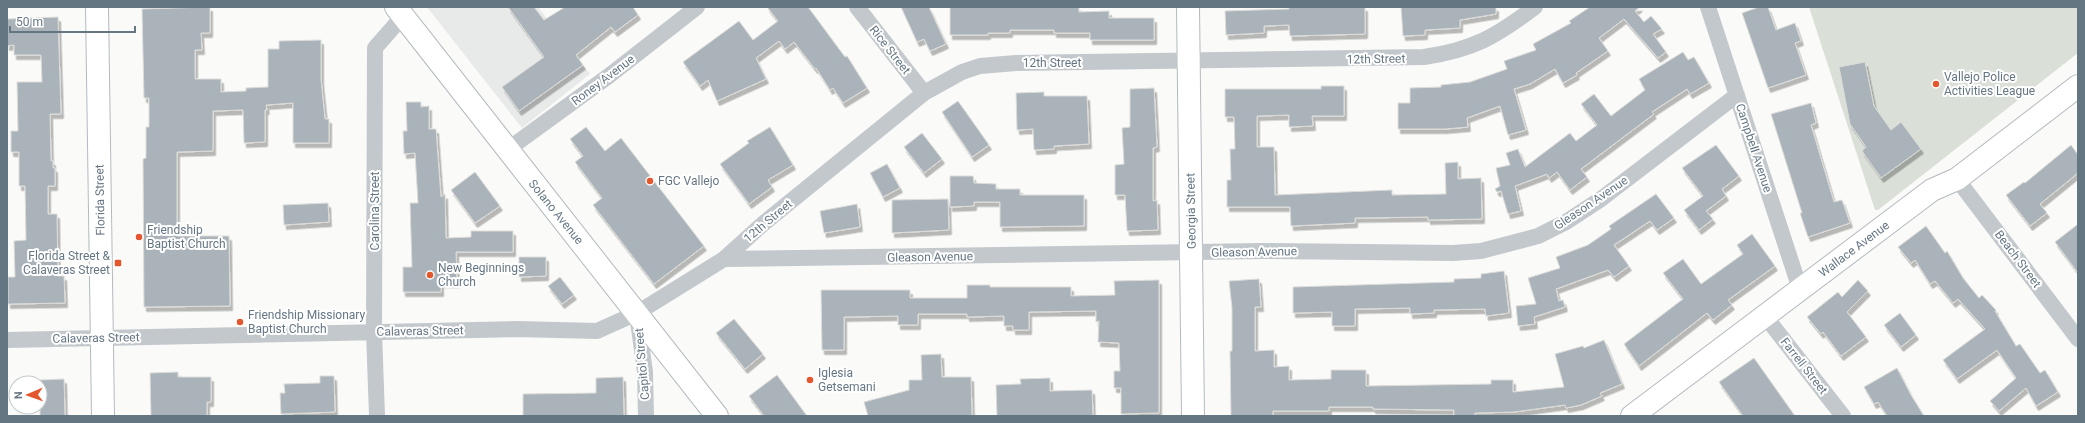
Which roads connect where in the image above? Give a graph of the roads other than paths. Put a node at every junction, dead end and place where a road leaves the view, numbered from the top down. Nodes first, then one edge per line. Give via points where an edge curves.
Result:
1 (97, 7) edge
2 (697, 7) edge
3 (857, 7) edge
4 (1188, 7) edge
5 (1535, 7) edge
6 (1708, 7) edge
7 (399, 11) edge
8 (1188, 62) junction
9 (2078, 86) edge
10 (924, 93) junction
11 (1737, 95) junction
12 (507, 150) junction
13 (1957, 179) junction
14 (1191, 253) junction
15 (724, 259) junction
16 (1800, 289) junction
17 (637, 313) junction
18 (1765, 316) junction
19 (374, 332) junction
20 (102, 338) junction
21 (2078, 339) edge
22 (7, 340) edge
23 (711, 414) edge
24 (104, 416) edge
25 (376, 416) edge
26 (646, 416) edge
27 (1193, 416) edge
28 (1632, 416) edge
29 (1843, 416) edge

1 - 20 street, Florida Street
2 - 12 street, Roney Avenue via 610,75
3 - 10 street, Rice Street
4 - 8 street, Georgia Street
5 - 8 street, 12th Street via 1504,30 1452,53 1424,57
6 - 11 street, Campbell Avenue
7 - 12 street, Solano Avenue
7 - 19 street, Carolina Street via 375,48
8 - 10 street, 12th Street via 1016,63 980,66 962,72
8 - 14 street, Georgia Street
9 - 13 street, Wallace Avenue
10 - 15 street, 12th Street via 764,223
11 - 14 street, Gleason Avenue via 1601,200 1538,236 1481,251 1453,253
11 - 16 street, Campbell Avenue
12 - 17 street, Solano Avenue
13 - 16 street, Wallace Avenue via 1932,190
13 - 21 street, Beach Street
14 - 15 street, Gleason Avenue
14 - 27 street, Georgia Street
15 - 17 street, 12th Street
16 - 18 street, Wallace Avenue
17 - 19 street, Calaveras Street via 597,331 517,329
17 - 23 street, Solano Avenue
17 - 26 street, Capitol Street via 645,372
18 - 28 street, Wallace Avenue
18 - 29 street, Farrell Street
19 - 20 street, Calaveras Street
19 - 25 street, Carolina Street
20 - 22 street, Calaveras Street
20 - 24 street, Florida Street

